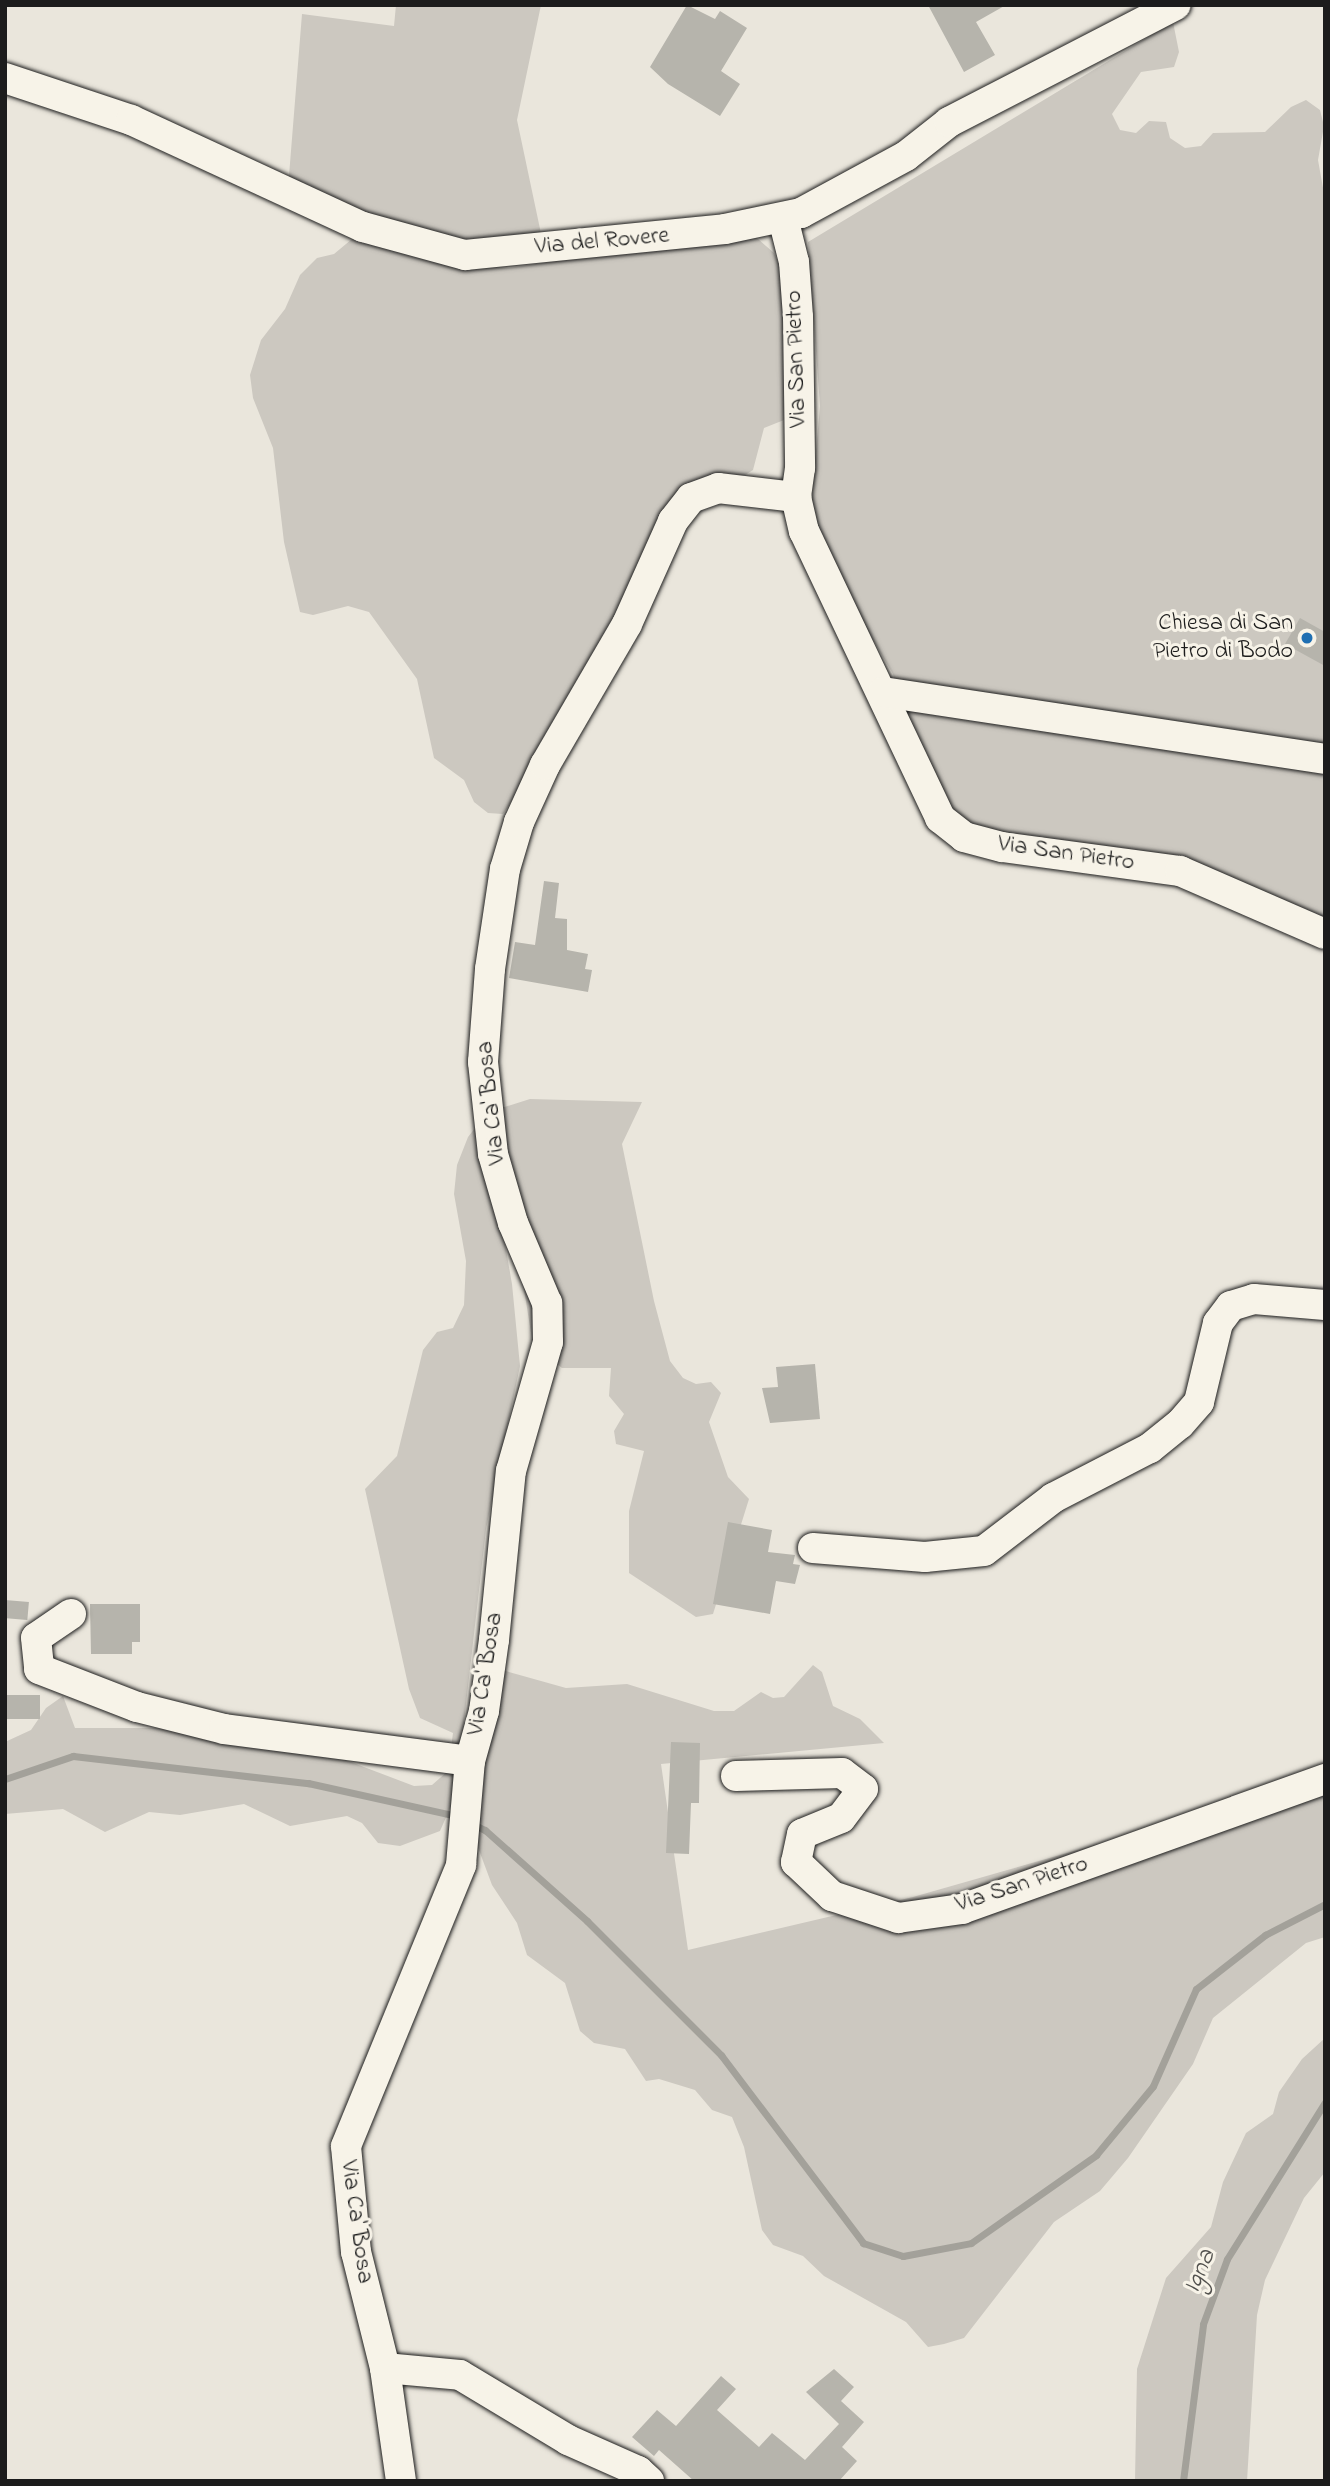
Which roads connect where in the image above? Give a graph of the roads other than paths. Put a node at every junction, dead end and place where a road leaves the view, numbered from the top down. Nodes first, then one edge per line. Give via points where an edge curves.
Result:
1 (1176, 5) edge
2 (5, 78) edge
3 (783, 218) junction
4 (796, 497) junction
5 (883, 692) junction
6 (1325, 759) edge
7 (1325, 934) edge
8 (1325, 1306) edge
9 (813, 1548) dead end
10 (71, 1614) dead end
11 (470, 1761) junction
12 (736, 1776) dead end
13 (1325, 1779) edge
14 (385, 2368) junction
15 (401, 2481) edge
16 (649, 2481) edge

1 - 3 street, Via del Rovere via 949,122 906,156 835,198
2 - 3 street, Via del Rovere via 131,120 363,227 465,255 661,236
3 - 4 street, Via San Pietro via 794,262 798,317 800,468
4 - 5 street, Via San Pietro via 804,531
4 - 11 street, Via Ca' Bosa via 718,488 691,498 673,521 627,624 545,765 519,821 505,869 489,969 483,1062 493,1154 513,1223 547,1303 548,1342 511,1471 484,1711
5 - 6 street
5 - 7 street, Via San Pietro via 940,818 964,837 1180,871
8 - 9 street via 1254,1299 1231,1306 1218,1323 1199,1402 1180,1424 1150,1448 1053,1498 984,1551 925,1557
10 - 11 street, Via Ca' Bosa via 36,1638 39,1669 137,1707 224,1729
11 - 14 street, Via Ca' Bosa via 461,1865 345,2146 356,2252
12 - 13 street, Via San Pietro via 842,1773 863,1789 841,1818 802,1834 796,1862 832,1896 898,1918 962,1909
14 - 15 street, Via Ca' Bosa
14 - 16 street via 460,2375

